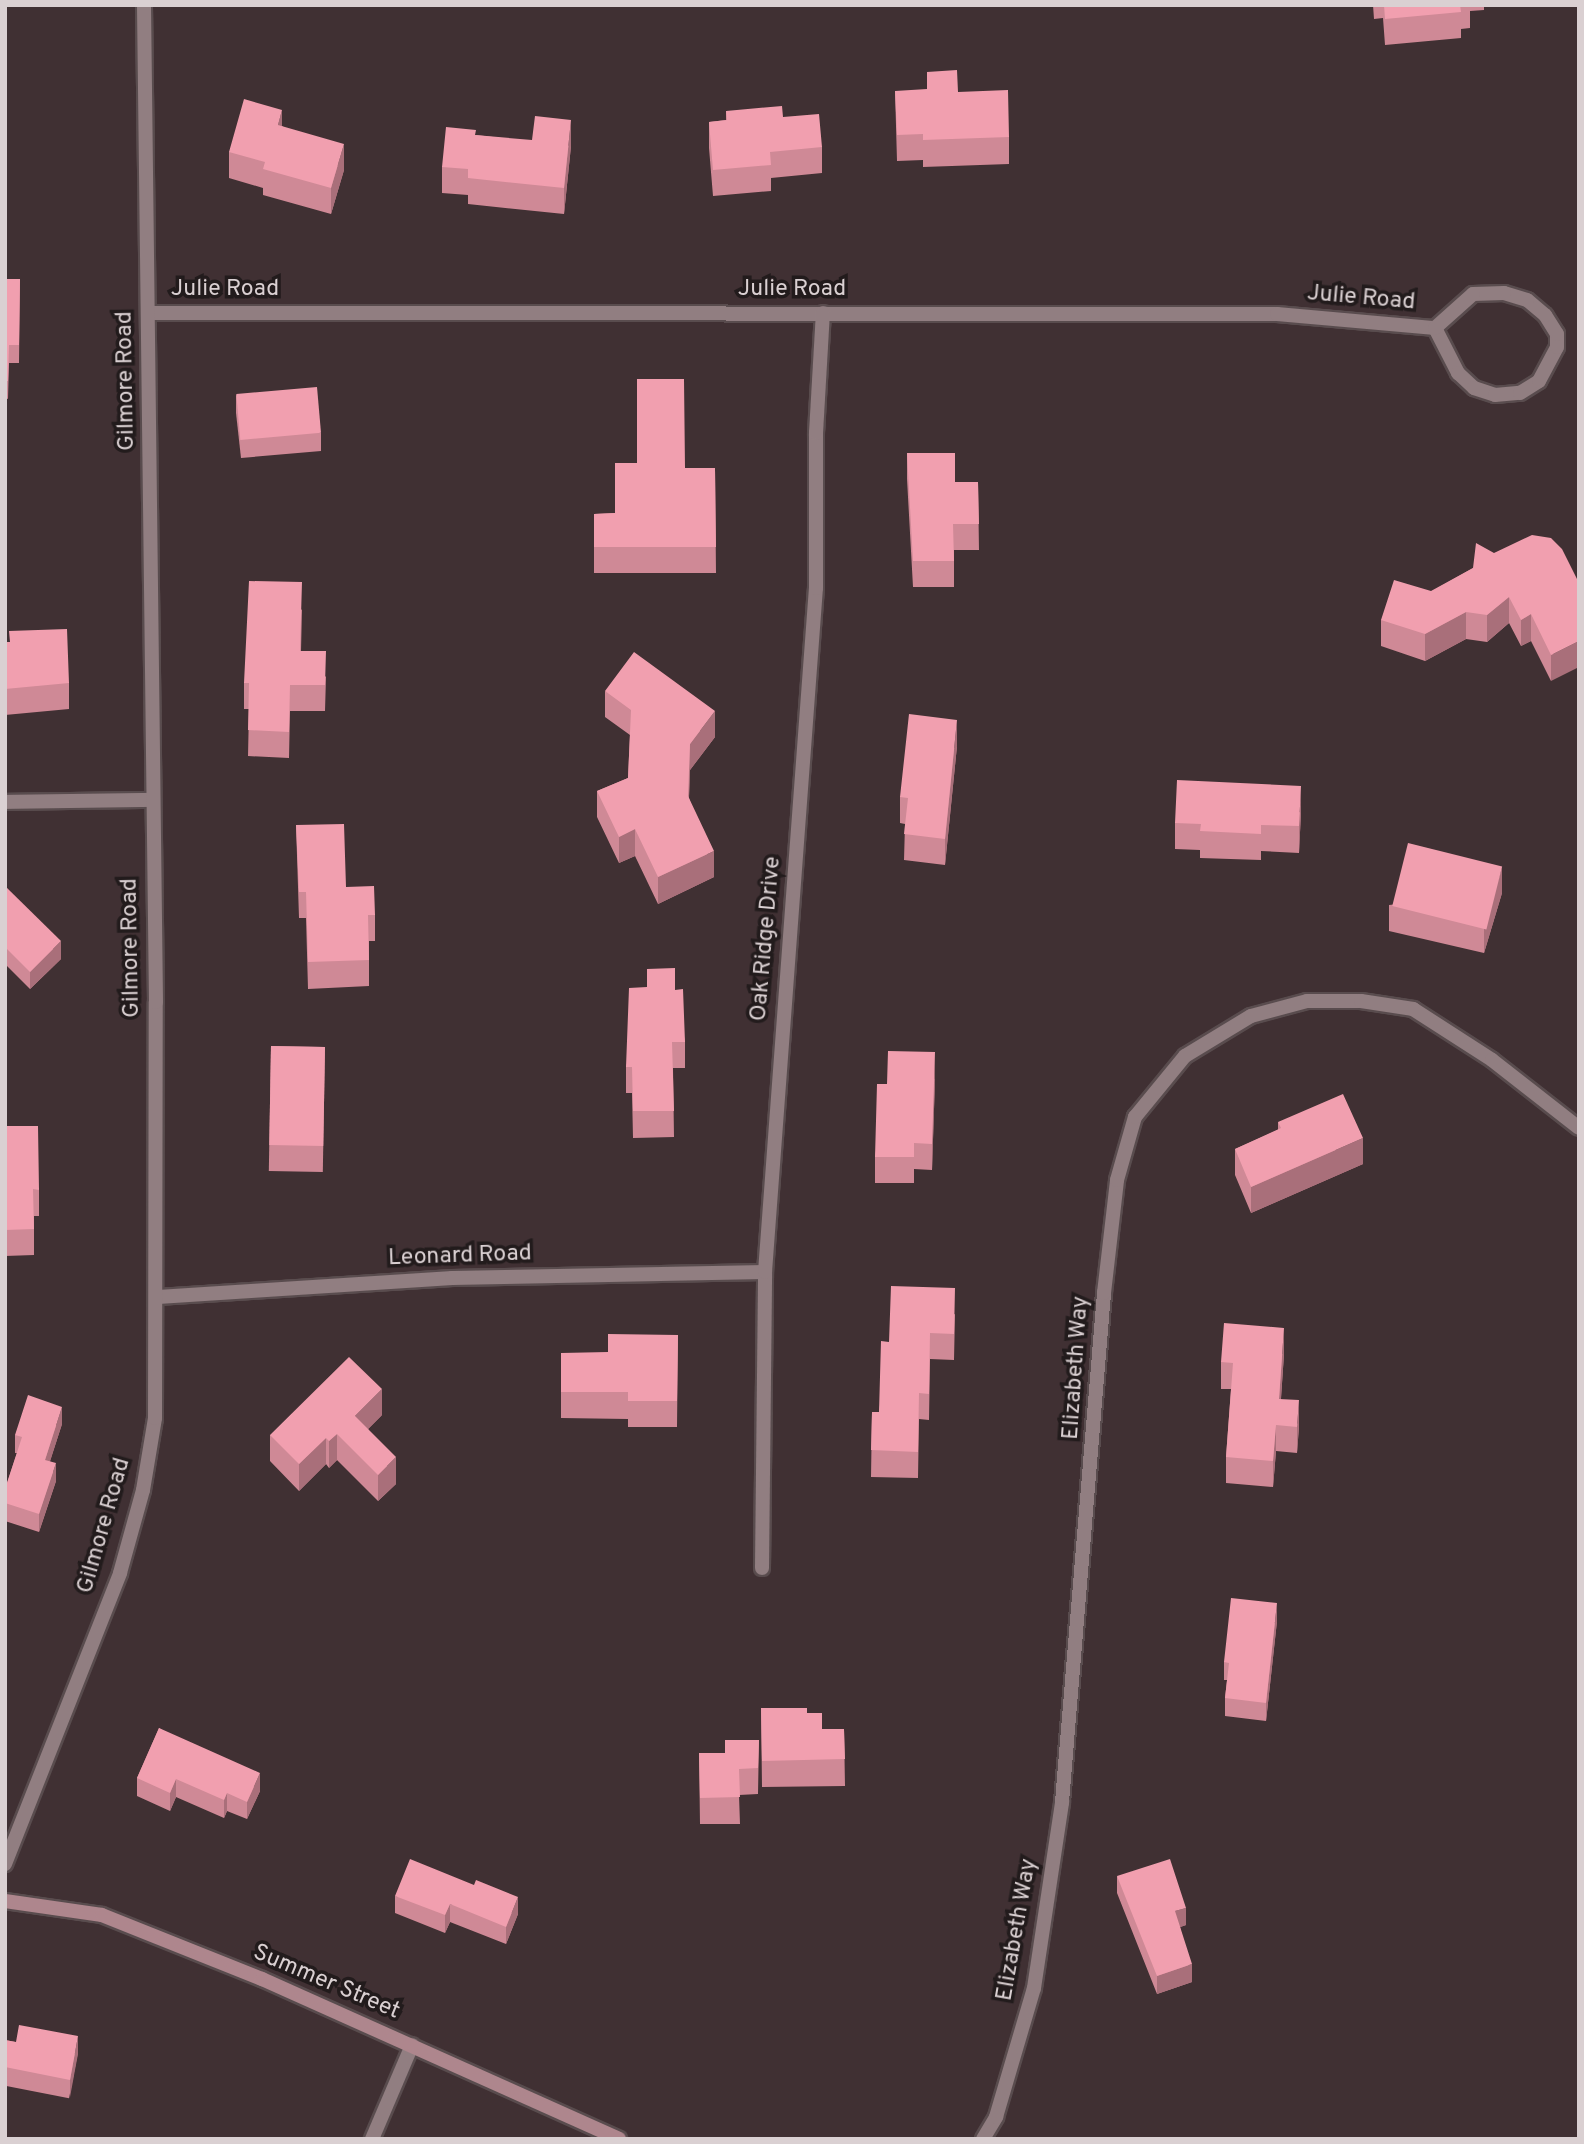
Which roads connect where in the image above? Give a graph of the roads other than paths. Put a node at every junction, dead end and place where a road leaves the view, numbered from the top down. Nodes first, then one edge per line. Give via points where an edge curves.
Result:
1 (144, 5) edge
2 (149, 313) junction
3 (823, 313) junction
4 (1435, 328) junction
5 (153, 800) junction
6 (5, 802) edge
7 (1579, 1128) edge
8 (765, 1272) junction
9 (158, 1297) junction
10 (762, 1568) dead end
11 (5, 1864) edge
12 (5, 1901) edge
13 (412, 2045) junction
14 (373, 2139) edge
15 (619, 2139) edge
16 (983, 2139) edge

1 - 2 street, Gilmore Road
2 - 3 street, Julie Road
2 - 5 street, Gilmore Road
3 - 4 street, Julie Road via 1277,314
3 - 8 street, Oak Ridge Drive via 816,433 816,588
4 - 4 street, Julie Road via 1474,294 1504,293 1527,300 1545,314 1557,334 1557,347 1539,381 1520,393 1496,395 1474,388 1458,373
5 - 6 street
5 - 9 street, Gilmore Road
7 - 16 street, Elizabeth Way via 1492,1060 1413,1009 1348,1001 1307,1000 1251,1016 1185,1056 1135,1117 1117,1180 1104,1293 1062,1802 1034,1988 996,2117
8 - 9 street, Leonard Road via 452,1278
8 - 10 street, Oak Ridge Drive
9 - 11 street, Gilmore Road via 155,1418 143,1490 120,1573
12 - 13 street, Summer Street via 102,1915
13 - 14 street
13 - 15 street, Summer Street

